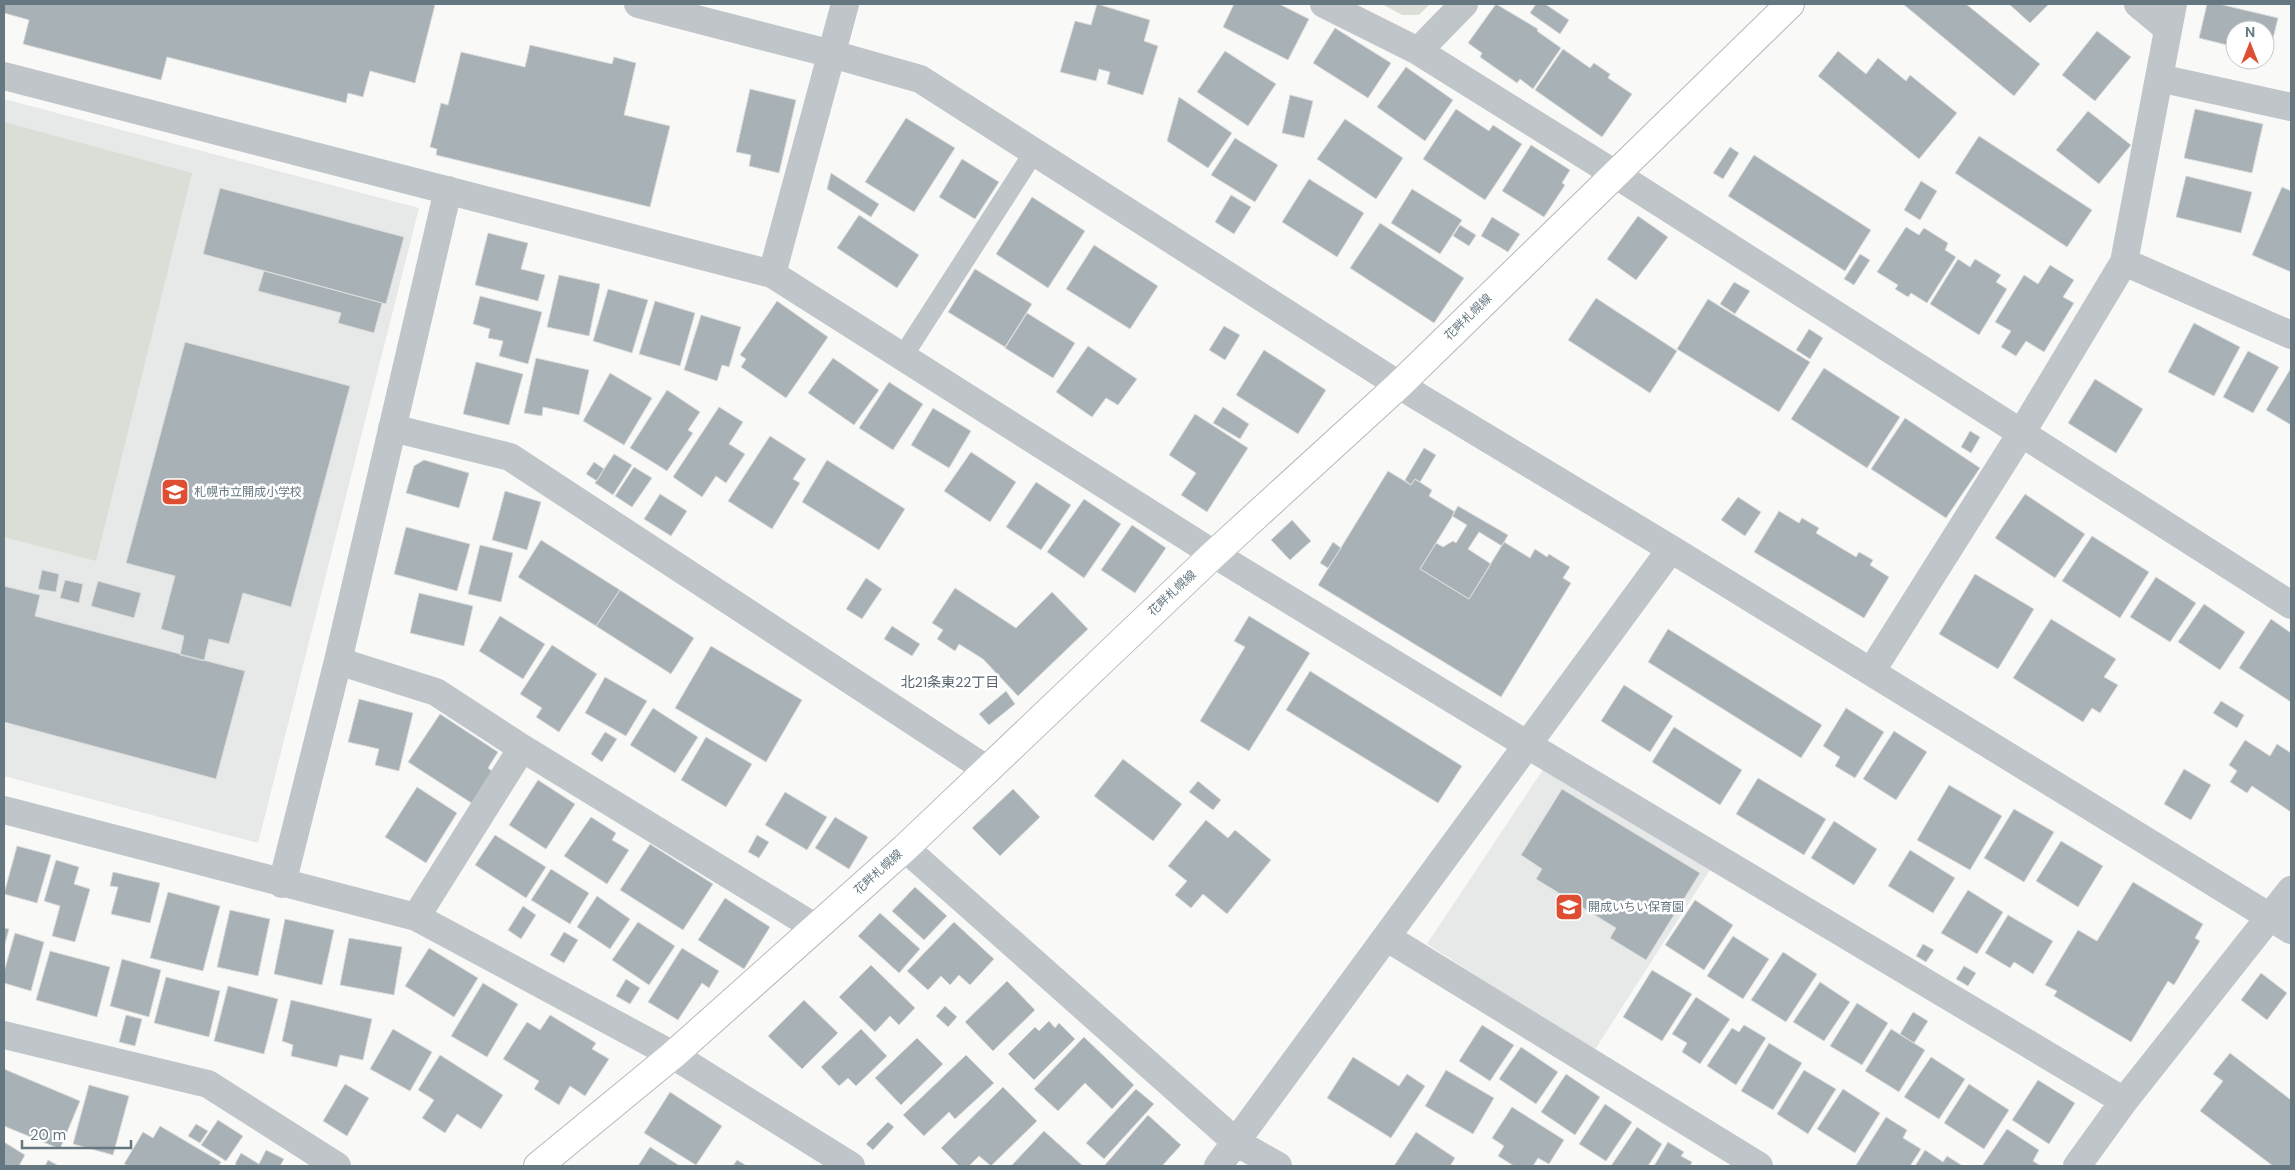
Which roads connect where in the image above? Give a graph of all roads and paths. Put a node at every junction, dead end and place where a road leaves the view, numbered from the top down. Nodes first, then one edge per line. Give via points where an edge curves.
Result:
1 (638, 4) edge
2 (846, 4) edge
3 (1324, 4) edge
4 (1464, 4) edge
5 (1790, 4) edge
6 (2138, 4) edge
7 (2170, 17) edge
8 (1418, 51) junction
9 (832, 54) junction
10 (4, 76) edge
11 (2158, 78) junction
12 (2291, 107) edge
13 (1034, 152) junction
14 (1615, 174) junction
15 (448, 190) junction
16 (2124, 262) junction
17 (772, 274) junction
18 (2291, 335) edge
19 (903, 356) junction
20 (1400, 385) junction
21 (392, 428) junction
22 (2022, 432) junction
23 (1671, 549) junction
24 (1214, 554) junction
25 (2291, 605) edge
26 (338, 661) junction
27 (1871, 672) junction
28 (1526, 744) junction
29 (522, 748) junction
30 (986, 769) junction
31 (4, 810) edge
32 (904, 848) junction
33 (282, 884) junction
34 (2291, 890) edge
35 (416, 917) junction
36 (2280, 924) edge
37 (816, 928) junction
38 (1386, 937) junction
39 (4, 1035) edge
40 (673, 1055) junction
41 (2124, 1101) junction
42 (1236, 1142) junction
43 (337, 1166) edge
44 (538, 1166) edge
45 (851, 1166) edge
46 (1218, 1166) edge
47 (1278, 1166) edge
48 (1758, 1166) edge
49 (2076, 1166) edge

1 - 9 street
2 - 9 street
3 - 8 street
4 - 8 street
5 - 14 main road, 花畔札幌線
6 - 7 street
7 - 11 street
8 - 14 street
9 - 13 street via 920,79
9 - 17 street
10 - 15 street
11 - 12 street
11 - 16 street
13 - 19 lane
13 - 20 street
14 - 20 main road, 花畔札幌線
14 - 22 street
15 - 17 street
15 - 21 street
16 - 18 street
16 - 22 street
17 - 19 street
19 - 24 street
20 - 23 street
20 - 24 main road, 花畔札幌線
21 - 26 street
21 - 30 street via 510,458
22 - 25 street
22 - 27 street
23 - 27 street
23 - 28 street
24 - 28 street
24 - 30 main road, 花畔札幌線
26 - 29 street via 436,692
26 - 33 street
27 - 36 street
28 - 38 street
28 - 41 street
29 - 35 street
29 - 37 street
30 - 32 main road, 花畔札幌線
31 - 33 street
32 - 37 main road, 花畔札幌線
32 - 42 street
33 - 35 street
34 - 36 street
35 - 40 street
36 - 41 street
37 - 40 main road, 花畔札幌線
38 - 42 street
38 - 48 street
39 - 43 street via 208,1084
40 - 44 main road, 花畔札幌線
40 - 45 street
41 - 49 street
42 - 46 street
42 - 47 street

